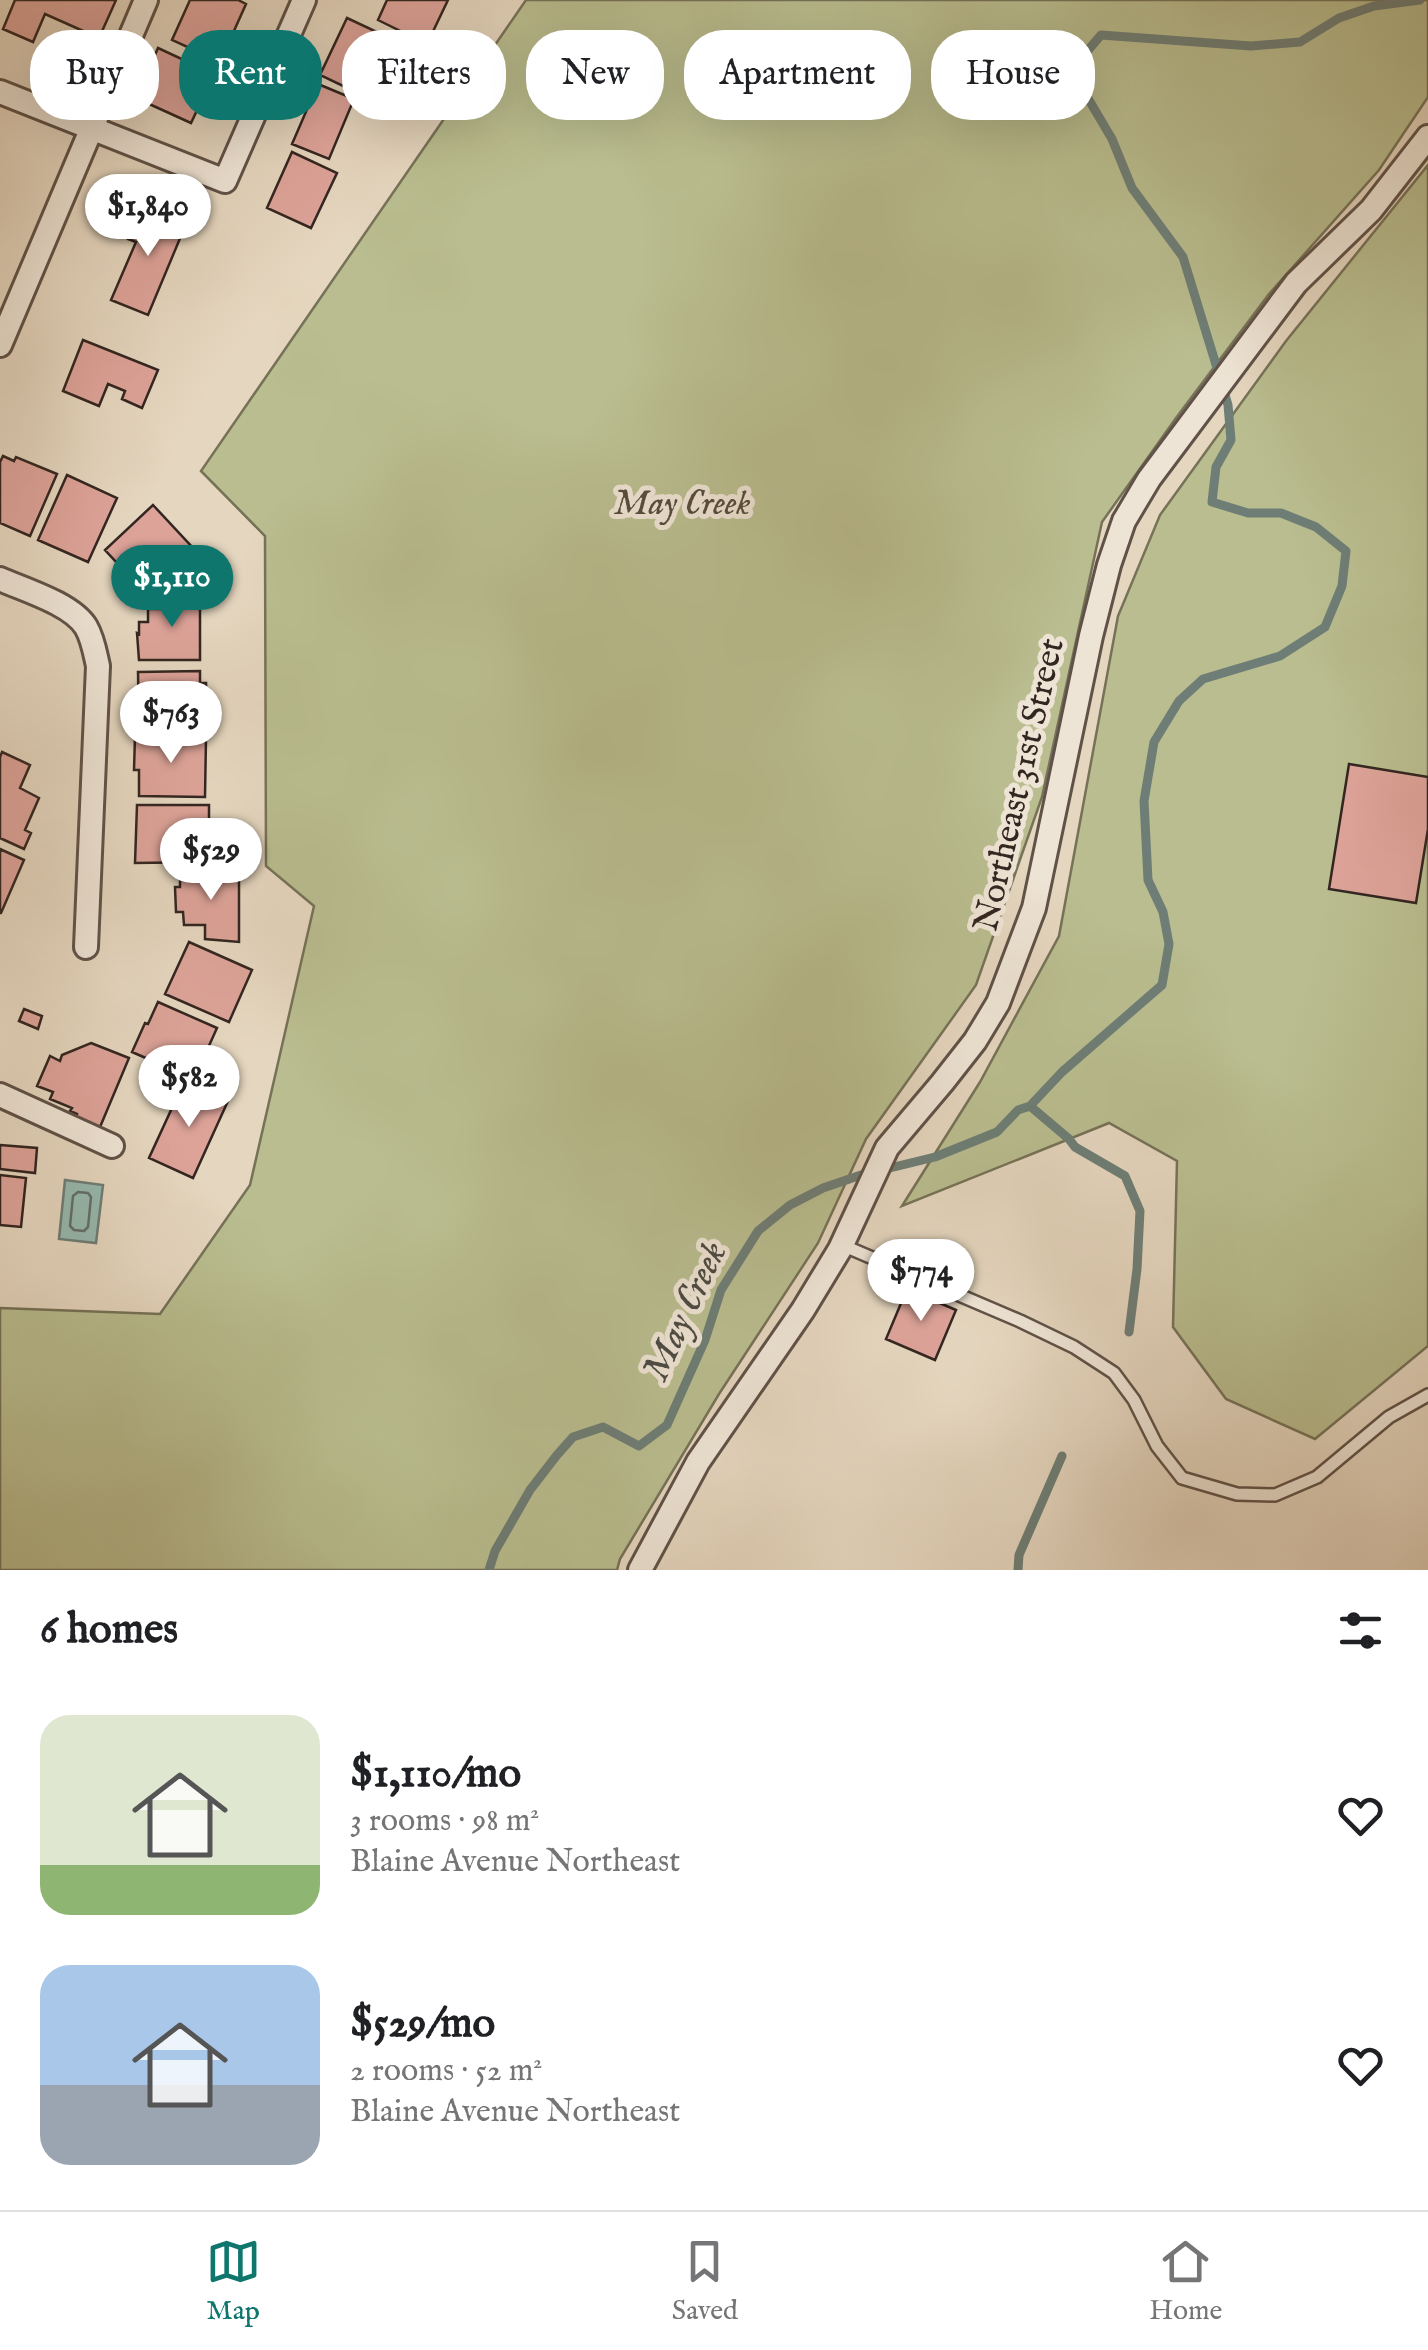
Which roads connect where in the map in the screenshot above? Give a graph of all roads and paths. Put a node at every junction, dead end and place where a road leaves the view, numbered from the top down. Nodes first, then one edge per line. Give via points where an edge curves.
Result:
1 (146, 0) edge
2 (304, 0) edge
3 (0, 92) edge
4 (92, 128) junction
5 (1428, 137) edge
6 (0, 345) edge
7 (0, 579) edge
8 (86, 947) dead end
9 (0, 1095) edge
10 (112, 1146) dead end
11 (846, 1237) junction
12 (1428, 1396) edge
13 (640, 1570) edge

1 - 4 street
2 - 4 street via 225,181
3 - 4 street
4 - 6 street
5 - 11 street, Northeast 31st Street via 1371,210 1296,283 1124,521 1091,636 1034,908 998,1003 887,1148
7 - 8 street via 67,608 92,640 98,666
9 - 10 street
11 - 12 lane via 1114,1372 1182,1478 1237,1494 1275,1495 1317,1478 1389,1417
11 - 13 street, Northeast 31st Street via 804,1310 698,1462

